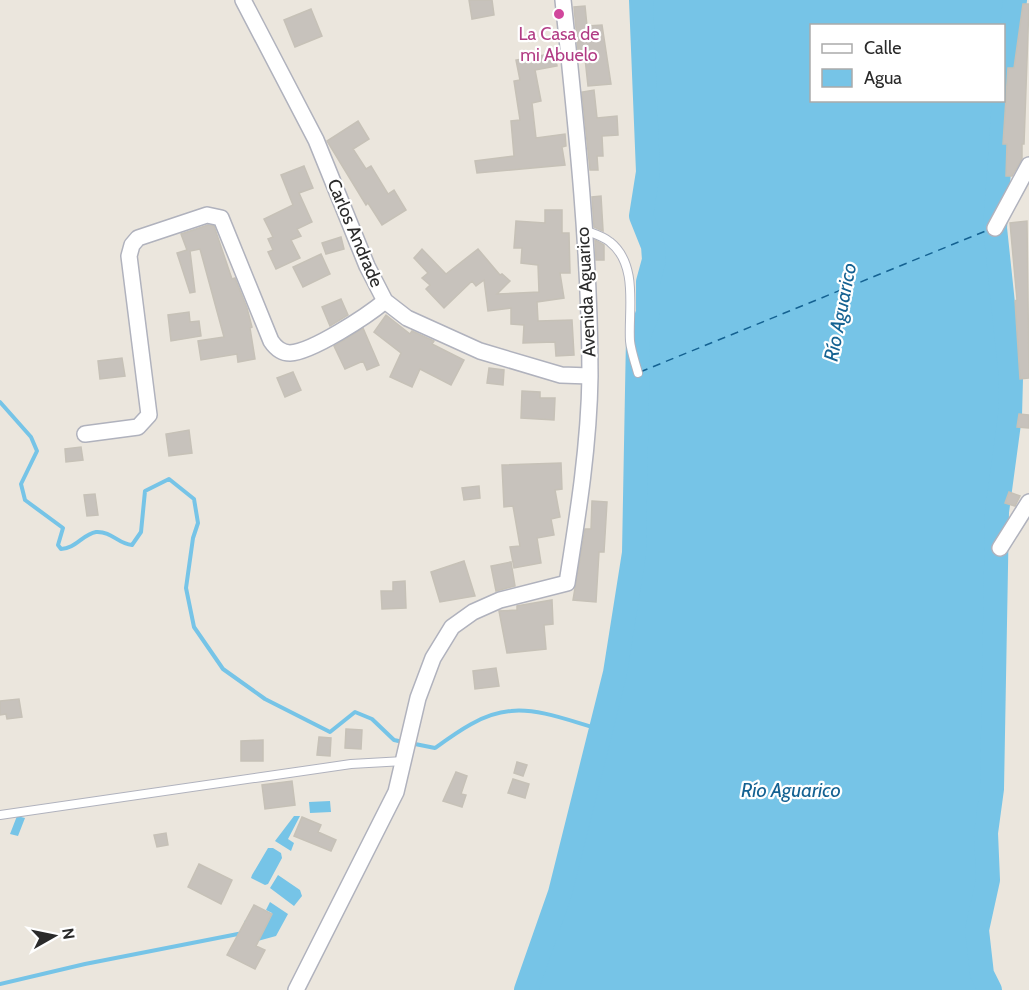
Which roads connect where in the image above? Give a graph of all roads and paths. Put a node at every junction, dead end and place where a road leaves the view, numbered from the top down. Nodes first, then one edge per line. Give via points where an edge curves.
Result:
1 (243, 0) edge
2 (562, 0) edge
3 (1029, 165) edge
4 (995, 228) dead end
5 (583, 229) junction
6 (385, 301) junction
7 (638, 373) dead end
8 (590, 376) junction
9 (85, 434) dead end
10 (1029, 502) edge
11 (1000, 549) dead end
12 (405, 761) junction
13 (0, 815) edge
14 (296, 990) edge

1 - 6 street, Carlos Andrade via 316,140
2 - 5 street, Avenida Aguarico
3 - 4 street
5 - 7 lane via 610,242 630,280 630,340
5 - 8 street, Avenida Aguarico
6 - 8 street, Carlos Andrade via 416,323 480,351 561,375
6 - 9 street via 338,333 284,352 271,340 221,218 207,215 138,238 129,256 148,415 138,427
8 - 12 street, Avenida Aguarico via 585,467 567,583 500,600 452,627 433,658 418,698
10 - 11 street
12 - 13 lane via 351,764
12 - 14 street via 396,792

